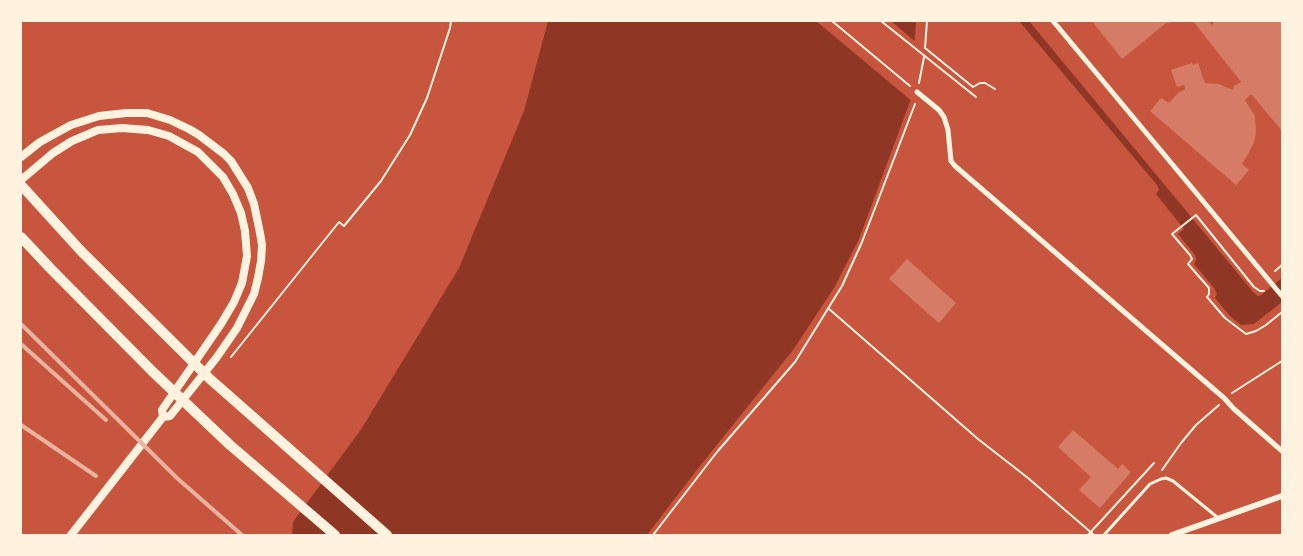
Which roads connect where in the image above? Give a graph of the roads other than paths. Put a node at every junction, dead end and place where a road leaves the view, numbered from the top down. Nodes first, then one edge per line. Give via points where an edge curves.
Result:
1 (1053, 21) edge
2 (917, 92) road end
3 (21, 157) edge
4 (21, 180) edge
5 (21, 185) edge
6 (21, 237) edge
7 (1282, 296) edge
8 (163, 417) junction
9 (1282, 451) edge
10 (1282, 496) edge
11 (1219, 518) junction
12 (71, 535) edge
13 (334, 535) edge
14 (387, 535) edge
15 (1104, 535) edge
16 (1172, 535) edge

1 - 7 street
2 - 9 street via 944,117 951,161 956,166
3 - 8 street via 71,125 99,116 147,113 199,135 231,161 243,181 258,217 262,245 254,294 237,328 216,357 170,416
4 - 8 street via 72,141 98,130 122,128 169,136 198,152 223,177 241,213 245,231 247,256 242,284 221,324 162,410
5 - 14 main road via 171,341
6 - 13 main road via 152,371
8 - 12 street
10 - 11 street
11 - 15 lane via 1166,478 1150,484
11 - 16 street

